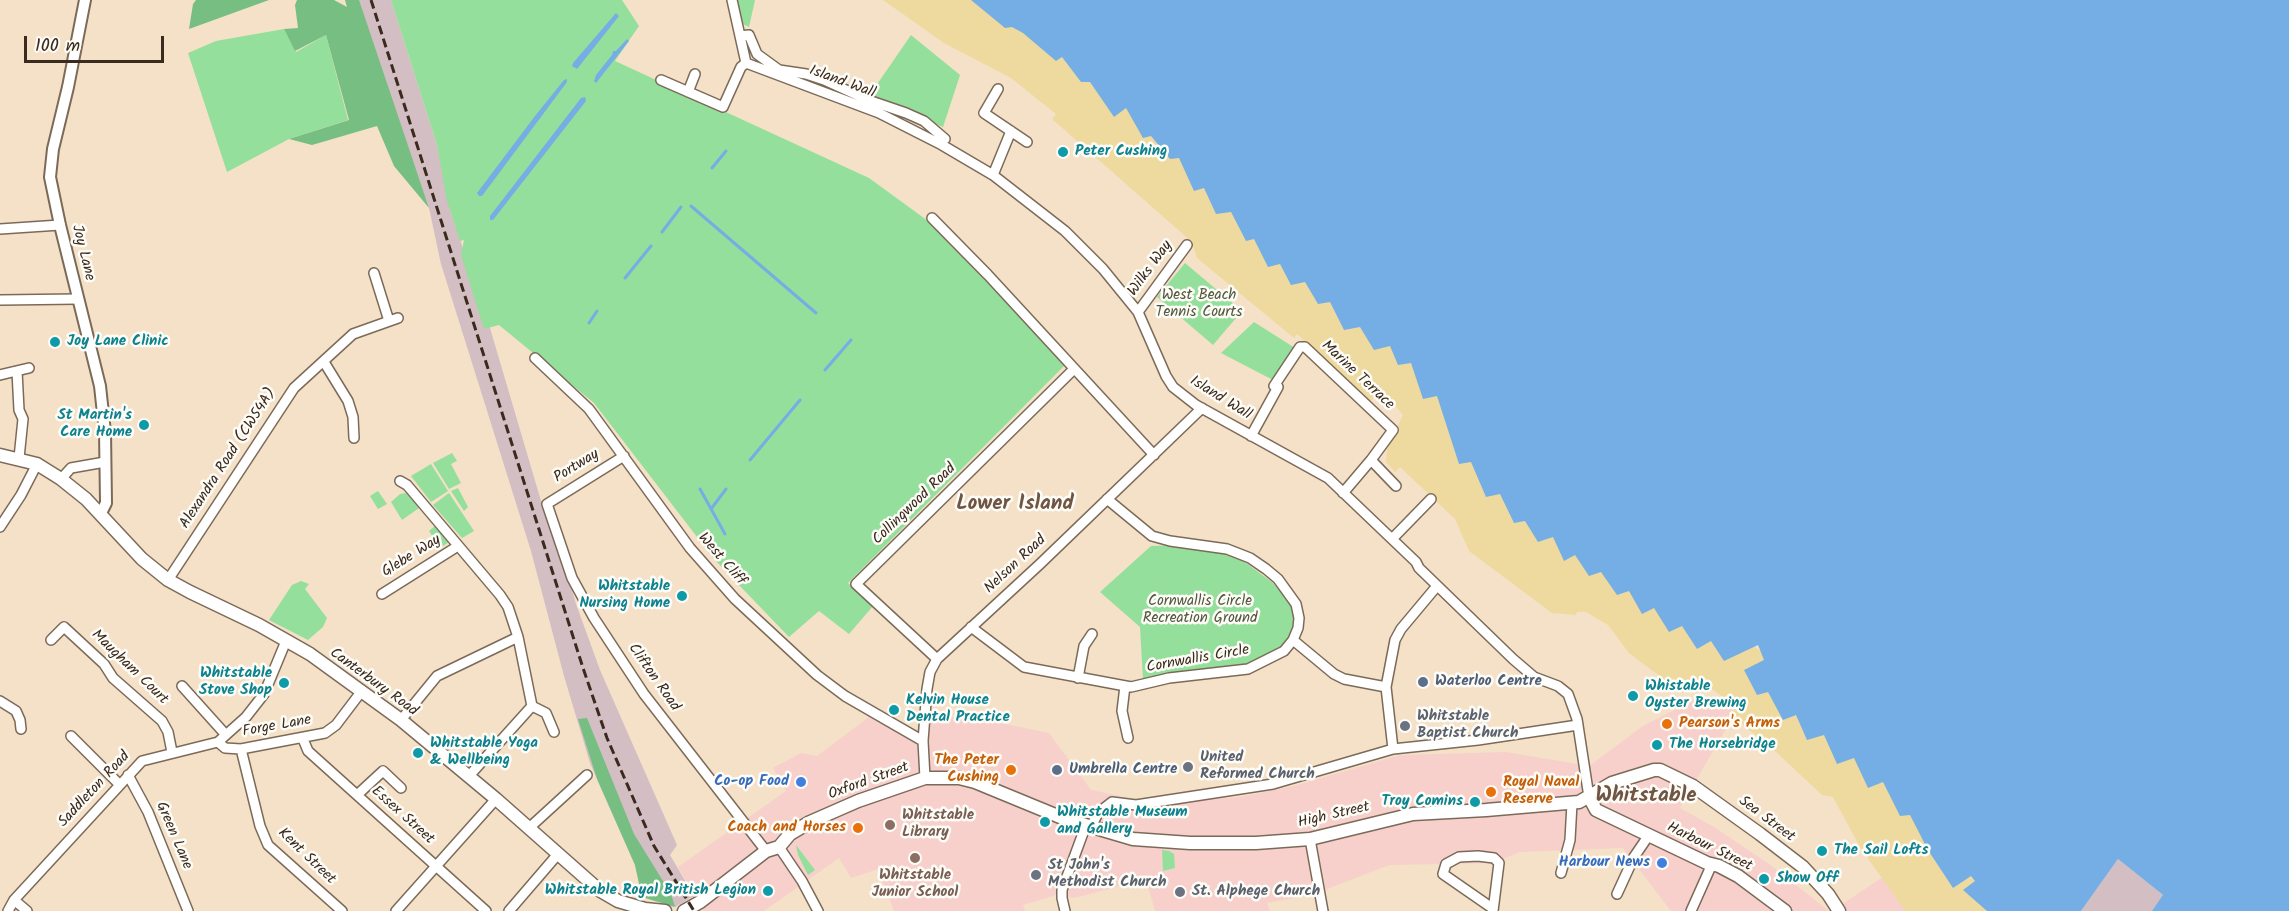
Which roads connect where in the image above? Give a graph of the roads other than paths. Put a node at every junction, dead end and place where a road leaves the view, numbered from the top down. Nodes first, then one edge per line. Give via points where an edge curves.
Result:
1 (85, 0) edge
2 (732, 0) edge
3 (740, 36) junction
4 (746, 63) junction
5 (695, 74) dead end
6 (661, 80) dead end
7 (998, 88) dead end
8 (688, 92) junction
9 (1011, 131) junction
10 (945, 139) dead end
11 (1027, 142) dead end
12 (993, 175) junction
13 (932, 218) dead end
14 (60, 225) junction
15 (0, 229) edge
16 (1187, 245) dead end
17 (375, 272) dead end
18 (78, 299) junction
19 (0, 300) edge
20 (1138, 312) junction
21 (535, 358) dead end
22 (324, 362) junction
23 (29, 368) dead end
24 (1074, 369) junction
25 (17, 371) junction
26 (0, 375) edge
27 (1202, 408) junction
28 (1251, 436) junction
29 (354, 438) dead end
30 (0, 455) edge
31 (1154, 455) junction
32 (624, 456) junction
33 (20, 458) junction
34 (1371, 460) junction
35 (105, 462) junction
36 (37, 464) junction
37 (61, 479) junction
38 (400, 481) dead end
39 (1396, 486) dead end
40 (1343, 493) junction
41 (1107, 499) junction
42 (1431, 499) dead end
43 (547, 504) joint
44 (101, 513) junction
45 (0, 527) edge
46 (1392, 539) junction
47 (459, 546) junction
48 (168, 579) junction
49 (1437, 586) junction
50 (382, 594) dead end
51 (971, 627) junction
52 (1092, 634) dead end
53 (518, 637) junction
54 (51, 640) dead end
55 (1293, 640) junction
56 (286, 641) junction
57 (937, 659) junction
58 (1078, 678) junction
59 (182, 686) dead end
60 (1125, 686) junction
61 (1386, 687) junction
62 (361, 692) junction
63 (0, 701) edge
64 (532, 706) junction
65 (401, 720) junction
66 (1578, 725) junction
67 (21, 729) dead end
68 (554, 732) dead end
69 (226, 735) junction
70 (70, 736) dead end
71 (1128, 738) dead end
72 (303, 739) junction
73 (923, 741) junction
74 (218, 742) junction
75 (241, 749) junction
76 (1393, 749) junction
77 (172, 752) junction
78 (1660, 770) joint
79 (128, 775) junction
80 (587, 775) dead end
81 (469, 776) junction
82 (926, 777) junction
83 (119, 784) junction
84 (400, 788) dead end
85 (357, 795) junction
86 (1589, 797) junction
87 (496, 799) junction
88 (1572, 803) junction
89 (1089, 826) junction
90 (528, 828) junction
91 (1649, 835) junction
92 (1310, 839) junction
93 (779, 847) junction
94 (766, 851) junction
95 (558, 854) junction
96 (1712, 864) junction
97 (436, 866) junction
98 (1561, 873) dead end
99 (1617, 894) dead end
100 (15, 900) junction
101 (1492, 909) edge
102 (482, 910) edge
103 (8, 911) edge
104 (27, 911) edge
105 (188, 911) edge
106 (342, 911) edge
107 (396, 911) edge
108 (509, 911) edge
109 (664, 911) edge
110 (684, 911) edge
111 (818, 911) edge
112 (1065, 911) edge
113 (1323, 911) edge
114 (1691, 911) edge
115 (1785, 911) edge
116 (1839, 911) edge

1 - 14 street, Joy Lane via 52,156 51,184
2 - 3 street
3 - 4 street
3 - 10 street via 749,35 757,54 779,70 806,74 906,113 924,121
4 - 8 street via 723,107
4 - 12 street, Island Wall via 879,113
5 - 8 street
6 - 8 street
7 - 9 street via 984,113
9 - 11 street
9 - 12 street
12 - 20 street, Island Wall via 1065,231
13 - 24 street
14 - 15 street
14 - 18 street, Joy Lane
16 - 20 street, Wilks Way
17 - 22 street, Alexandra Road (CW54A) via 394,319 354,334
18 - 19 street
18 - 35 street, Joy Lane via 100,386
20 - 27 street, Island Wall via 1173,387
21 - 32 street, West Cliff via 577,395
22 - 29 street via 348,401
22 - 48 street, Alexandra Road (CW54A) via 294,388
23 - 25 street
24 - 31 street
24 - 57 street, Collingwood Road via 856,584
25 - 26 street
25 - 33 street via 23,419
27 - 28 street, Island Wall
27 - 31 street, Nelson Road
28 - 34 street, Marine Terrace via 1278,387 1274,386 1300,346 1393,430
28 - 40 street, Island Wall via 1323,475
30 - 33 main road, Canterbury Road
31 - 41 street, Nelson Road
32 - 43 street, Portway
32 - 73 street, West Cliff via 690,548 735,599 844,696
33 - 36 main road, Canterbury Road
34 - 39 street
34 - 40 street
35 - 37 street via 78,465
35 - 44 street, Joy Lane via 106,503
36 - 37 main road, Canterbury Road
36 - 45 street
37 - 44 main road, Canterbury Road
38 - 47 street, Glebe Way
40 - 46 street, Island Wall
41 - 51 street, Nelson Road
41 - 55 street via 1152,536 1227,549 1266,569 1296,604 1299,618
42 - 46 street
43 - 94 street, Clifton Road via 572,578 594,618 644,694
44 - 48 main road, Canterbury Road via 142,559
46 - 49 street, Island Wall
47 - 50 street, Glebe Way
47 - 53 street, Glebe Way via 508,607
48 - 56 main road, Canterbury Road
49 - 61 street via 1395,640
49 - 66 street, Island Wall via 1528,672 1568,694
51 - 57 street, Nelson Road
51 - 58 street, Cornwallis Circle via 1024,667
52 - 58 street via 1084,646
53 - 64 street, Glebe Way
53 - 65 street via 437,676
54 - 77 street, Maugham Court via 64,627 104,664 113,678 162,721
55 - 60 street, Cornwallis Circle via 1284,651 1248,669
55 - 61 street via 1334,674
56 - 62 main road, Canterbury Road
56 - 69 street, Saddleton Road via 264,694
57 - 73 street, Nelson Road via 927,689
58 - 60 street, Cornwallis Circle
59 - 69 street
60 - 71 street via 1122,711
61 - 76 street
62 - 65 main road, Canterbury Road
62 - 72 street, Forge Lane via 336,726
63 - 67 street via 16,711
64 - 68 street via 546,713
64 - 81 street
65 - 81 main road, Canterbury Road
66 - 76 street
66 - 86 street, Island Wall
69 - 74 street, Saddleton Road
70 - 83 street
72 - 75 street, Forge Lane
72 - 85 street, Essex Street via 308,751
73 - 82 street, Nelson Road
74 - 75 street, Forge Lane via 225,748
74 - 77 street, Saddleton Road
75 - 106 street, Kent Street via 268,845
76 - 89 street via 1273,784 1136,805 1112,802
77 - 79 street, Saddleton Road via 142,761
78 - 86 main road, High Street via 1612,783
78 - 116 main road, Sea Street via 1709,796 1793,859 1828,894
79 - 83 street, Saddleton Road
79 - 105 street, Green Lane via 148,812
80 - 90 street
81 - 87 main road, Canterbury Road
82 - 89 main road, Oxford Street via 975,782
82 - 93 main road, Oxford Street via 830,811 790,834
83 - 100 street, Saddleton Road
84 - 85 street via 383,771
85 - 97 street, Essex Street
86 - 88 main road, High Street
86 - 91 main road, Harbour Street via 1596,810
87 - 90 main road, Canterbury Road
87 - 97 street
88 - 92 main road, High Street via 1413,813
88 - 98 street via 1570,840
89 - 92 main road, High Street via 1151,841 1256,843
89 - 112 street via 1062,890
90 - 95 main road, Canterbury Road
91 - 96 main road, Harbour Street
91 - 99 street
92 - 113 street
93 - 94 main road, Oxford Street
93 - 111 street
94 - 110 main road, Oxford Street
95 - 108 street
95 - 109 main road, Canterbury Road via 589,883 618,901
96 - 114 street
96 - 115 main road, Harbour Street via 1738,876
97 - 102 street, Essex Street
97 - 107 street
100 - 103 street, Saddleton Road
100 - 104 street
101 - 101 street via 1499,863 1494,858 1460,857 1446,864 1443,874

